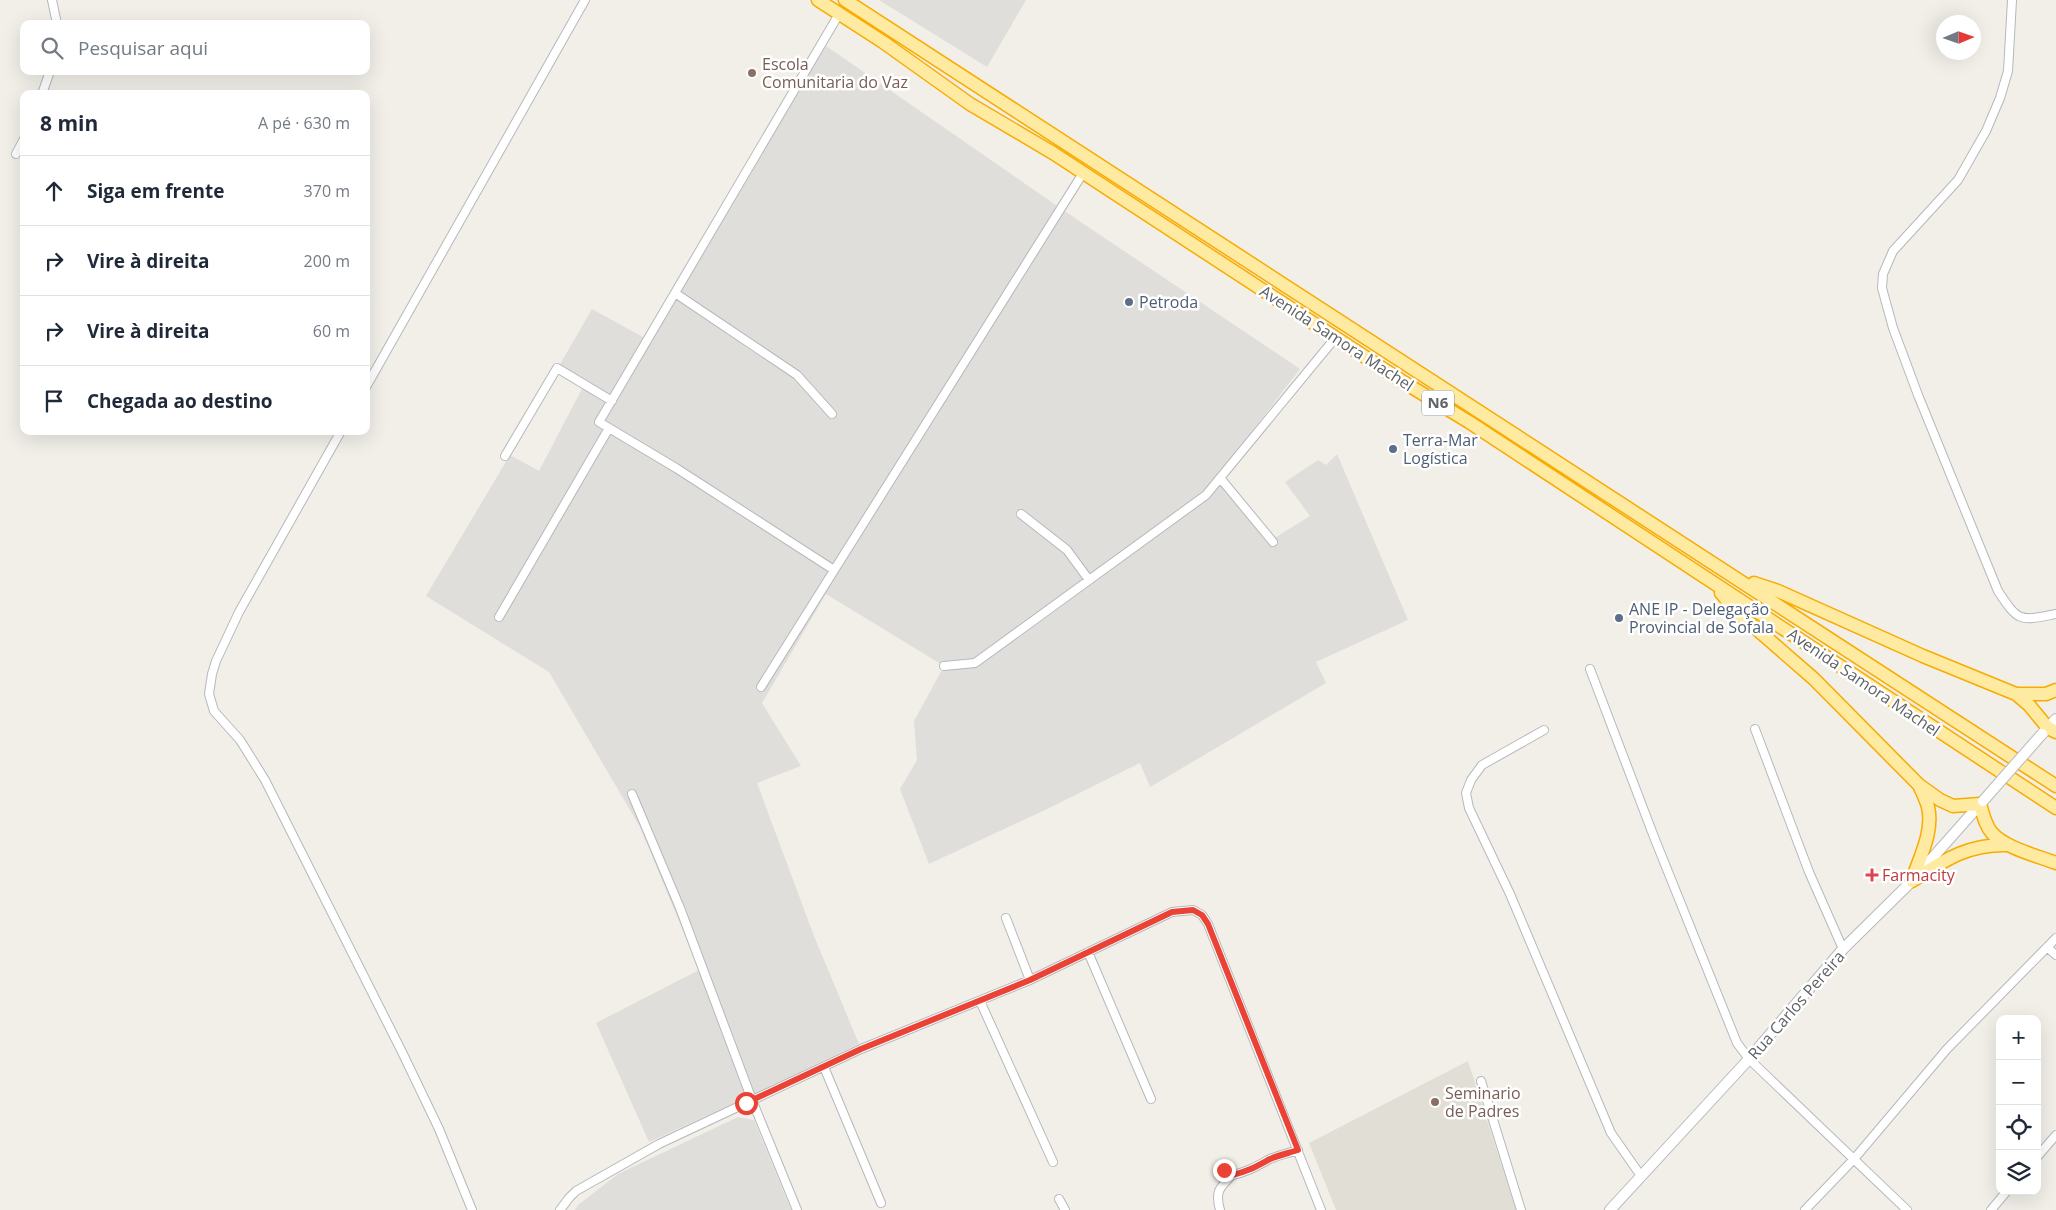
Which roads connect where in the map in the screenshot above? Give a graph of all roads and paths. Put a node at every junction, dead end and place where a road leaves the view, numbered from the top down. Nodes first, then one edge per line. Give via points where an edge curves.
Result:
1 (52, 0) edge
2 (585, 0) edge
3 (818, 0) edge
4 (845, 0) edge
5 (2012, 0) edge
6 (839, 14) junction
7 (56, 20) edge
8 (49, 75) edge
9 (43, 90) edge
10 (20, 147) edge
11 (16, 154) dead end
12 (1083, 173) junction
13 (676, 293) junction
14 (1336, 337) junction
15 (370, 379) edge
16 (612, 401) junction
17 (832, 414) dead end
18 (609, 428) junction
19 (339, 435) edge
20 (506, 456) dead end
21 (1221, 479) junction
22 (1021, 514) dead end
23 (1273, 542) dead end
24 (834, 570) junction
25 (1736, 577) junction
26 (1088, 580) junction
27 (1713, 584) junction
28 (2056, 614) edge
29 (499, 617) dead end
30 (944, 666) dead end
31 (1590, 669) dead end
32 (761, 688) dead end
33 (2056, 690) edge
34 (2016, 694) junction
35 (2051, 728) edge
36 (1756, 729) dead end
37 (1544, 730) dead end
38 (1919, 784) junction
39 (2056, 786) edge
40 (632, 794) dead end
41 (1982, 803) junction
42 (2056, 808) edge
43 (2009, 845) junction
44 (2056, 863) edge
45 (1912, 881) junction
46 (1006, 918) dead end
47 (2056, 938) edge
48 (2047, 947) junction
49 (1844, 949) junction
50 (1088, 952) junction
51 (2056, 955) edge
52 (1030, 980) junction
53 (980, 1001) junction
54 (1749, 1059) junction
55 (824, 1067) junction
56 (1482, 1081) dead end
57 (1151, 1099) dead end
58 (752, 1100) junction
59 (2056, 1135) edge
60 (1298, 1150) junction
61 (2041, 1152) edge
62 (1854, 1159) junction
63 (1052, 1162) dead end
64 (1224, 1170) dead end
65 (1232, 1175) junction
66 (1641, 1176) junction
67 (2004, 1195) edge
68 (1060, 1199) dead end
69 (881, 1203) dead end
70 (472, 1210) edge
71 (560, 1210) edge
72 (797, 1210) edge
73 (1066, 1210) edge
74 (1220, 1210) edge
75 (1321, 1210) edge
76 (1521, 1210) edge
77 (1610, 1210) edge
78 (1805, 1210) edge
79 (1907, 1210) edge
80 (1991, 1210) edge

1 - 7 street
2 - 15 street
3 - 6 highway, Avenida Samora Machel / N6
4 - 25 highway, Avenida Samora Machel / N6
5 - 28 street via 2008,70 1986,131 1958,180 1893,251 1882,274 1882,288 1892,328 1998,591 2016,616 2021,618
6 - 12 highway, Avenida Samora Machel / N6 via 970,104
6 - 13 street
8 - 9 street
10 - 11 street
12 - 14 highway, Avenida Samora Machel / N6
12 - 24 street
13 - 16 street
13 - 17 street via 797,375
14 - 21 street
14 - 27 highway, Avenida Samora Machel / N6
16 - 18 street via 599,422
16 - 20 street via 557,368
18 - 24 street
18 - 29 street
19 - 70 street via 239,612 216,661 209,687 210,700 214,711 240,740 269,788 439,1128
21 - 23 street
21 - 26 street via 1206,495
22 - 26 street via 1068,550
24 - 32 street
25 - 34 highway
25 - 39 highway, Avenida Samora Machel / N6
26 - 30 street via 974,663
27 - 38 highway via 1737,612 1814,679
27 - 42 highway, Avenida Samora Machel / N6
31 - 54 street via 1733,1035
33 - 34 highway via 2046,694
34 - 35 highway
35 - 41 main road, Rua Carlos Pereira, bridge
36 - 49 street via 1808,872
37 - 66 street via 1482,765 1466,793 1469,808 1510,894 1610,1133
38 - 41 highway via 1953,806
38 - 45 highway via 1928,808 1929,826
40 - 58 street via 680,908
41 - 43 highway via 1991,833
41 - 45 main road, Rua Carlos Pereira
43 - 44 highway
43 - 45 highway via 1972,848
45 - 49 main road, Rua Carlos Pereira
46 - 52 street
47 - 48 street
48 - 51 street
48 - 62 street via 1947,1049
49 - 54 main road, Rua Carlos Pereira
50 - 52 street
50 - 57 street
50 - 60 street via 1172,912 1193,910 1202,915
52 - 53 street
53 - 55 street
53 - 63 street
54 - 62 street
54 - 66 main road, Rua Carlos Pereira
55 - 58 street
55 - 69 street
56 - 76 street
58 - 71 street via 613,1169 575,1192
58 - 72 street
59 - 61 street
60 - 65 street via 1271,1159 1253,1170
60 - 75 street
62 - 78 street
62 - 79 street
64 - 65 street
65 - 74 street via 1218,1191
66 - 77 main road, Rua Carlos Pereira
67 - 80 street
68 - 73 street

